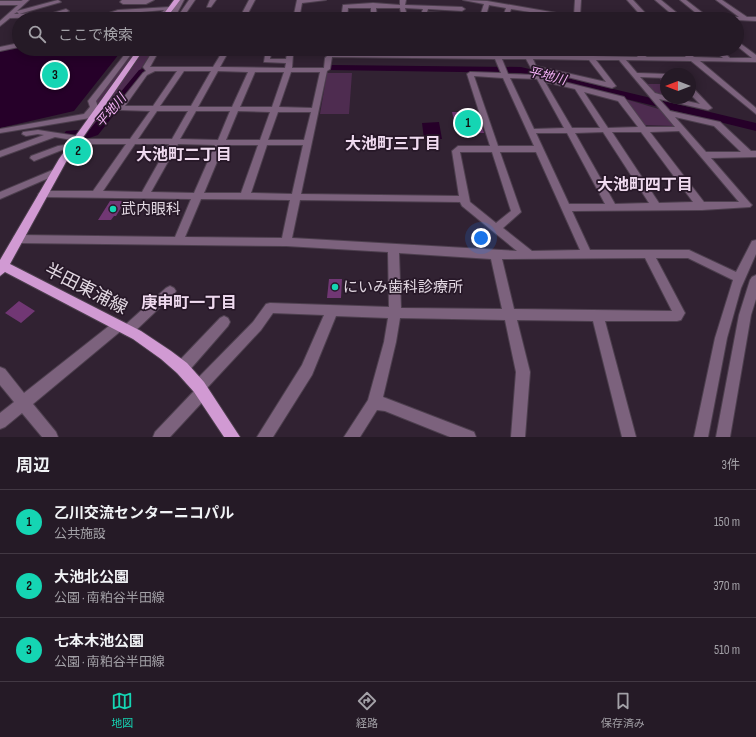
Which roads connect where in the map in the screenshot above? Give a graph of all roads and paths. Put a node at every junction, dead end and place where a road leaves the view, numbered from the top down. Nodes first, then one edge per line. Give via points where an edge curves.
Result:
1 (50, 0) edge
2 (125, 0) edge
3 (151, 0) edge
4 (177, 0) edge
5 (181, 0) edge
6 (192, 0) edge
7 (213, 0) edge
8 (252, 0) edge
9 (323, 0) edge
10 (469, 0) edge
11 (578, 0) edge
12 (630, 0) edge
13 (658, 0) edge
14 (683, 0) edge
15 (719, 0) edge
16 (299, 1) edge
17 (58, 2) dead end
18 (0, 3) edge
19 (23, 3) edge
20 (362, 3) edge
21 (403, 3) edge
22 (487, 3) junction
23 (209, 6) dead end
24 (373, 6) junction
25 (426, 6) junction
26 (509, 7) junction
27 (462, 9) junction
28 (530, 10) joint
29 (66, 11) dead end
30 (14, 12) edge
31 (22, 12) edge
32 (63, 12) edge
33 (118, 12) edge
34 (165, 12) edge
35 (168, 12) edge
36 (175, 12) edge
37 (184, 12) edge
38 (246, 12) edge
39 (297, 12) edge
40 (345, 12) edge
41 (373, 12) edge
42 (424, 12) edge
43 (461, 12) edge
44 (484, 12) edge
45 (507, 12) edge
46 (537, 12) edge
47 (577, 12) edge
48 (640, 12) edge
49 (672, 12) edge
50 (698, 12) edge
51 (736, 12) edge
52 (11, 15) edge
53 (746, 19) joint
54 (756, 19) edge
55 (0, 24) edge
56 (756, 26) edge
57 (12, 46) edge
58 (0, 49) edge
59 (744, 49) edge
60 (127, 56) edge
61 (136, 56) edge
62 (154, 56) edge
63 (224, 56) edge
64 (267, 56) edge
65 (283, 56) edge
66 (290, 56) edge
67 (329, 56) edge
68 (497, 56) edge
69 (527, 56) edge
70 (569, 56) edge
71 (641, 56) edge
72 (689, 56) edge
73 (724, 56) edge
74 (590, 57) junction
75 (620, 58) junction
76 (646, 59) junction
77 (693, 59) junction
78 (728, 59) junction
79 (756, 59) edge
80 (149, 68) junction
81 (182, 69) junction
82 (217, 69) junction
83 (252, 70) junction
84 (288, 70) junction
85 (324, 70) junction
86 (504, 71) junction
87 (635, 75) junction
88 (660, 76) edge
89 (540, 78) junction
90 (578, 88) junction
91 (696, 96) edge
92 (654, 97) junction
93 (660, 98) edge
94 (688, 104) edge
95 (155, 108) junction
96 (194, 108) junction
97 (235, 109) junction
98 (274, 110) junction
99 (315, 110) junction
100 (666, 110) junction
101 (756, 112) edge
102 (681, 128) junction
103 (605, 129) junction
104 (642, 129) junction
105 (570, 130) junction
106 (0, 131) edge
107 (531, 131) junction
108 (55, 134) junction
109 (0, 138) edge
110 (77, 139) junction
111 (131, 142) junction
112 (175, 142) junction
113 (221, 143) junction
114 (263, 143) junction
115 (307, 143) junction
116 (495, 149) junction
117 (539, 149) junction
118 (0, 154) edge
119 (752, 154) edge
120 (704, 155) junction
121 (34, 158) dead end
122 (55, 172) junction
123 (43, 194) junction
124 (96, 194) junction
125 (145, 195) junction
126 (197, 195) junction
127 (0, 196) edge
128 (246, 196) junction
129 (296, 196) junction
130 (464, 199) junction
131 (612, 207) junction
132 (657, 207) junction
133 (702, 207) junction
134 (567, 208) junction
135 (496, 228) junction
136 (18, 239) junction
137 (178, 241) junction
138 (286, 242) junction
139 (756, 244) edge
140 (394, 249) junction
141 (496, 255) junction
142 (530, 255) junction
143 (587, 255) junction
144 (650, 255) junction
145 (1, 267) edge
146 (739, 278) junction
147 (755, 284) edge
148 (170, 291) dead end
149 (332, 311) junction
150 (395, 313) junction
151 (510, 313) junction
152 (598, 316) junction
153 (224, 322) dead end
154 (123, 328) junction
155 (182, 368) junction
156 (0, 374) edge
157 (201, 390) junction
158 (374, 402) junction
159 (23, 403) junction
160 (0, 422) edge
161 (439, 432) edge
162 (51, 437) edge
163 (160, 437) edge
164 (233, 437) edge
165 (264, 437) edge
166 (351, 437) edge
167 (470, 437) edge
168 (518, 437) edge
169 (629, 437) edge
170 (701, 437) edge
171 (723, 437) edge

1 - 19 street
2 - 3 street via 123,2
4 - 35 main road
5 - 36 street
6 - 37 street
7 - 23 street
8 - 38 street
9 - 16 street
10 - 22 street
10 - 27 street
11 - 47 street
12 - 48 street
13 - 49 street
14 - 50 street
15 - 51 street
16 - 39 street
17 - 31 street
18 - 19 street
19 - 30 street
20 - 24 street
20 - 40 street via 345,6
21 - 24 street
21 - 25 street
22 - 26 street
22 - 44 street
24 - 41 street
25 - 27 street
25 - 42 street
26 - 28 street
26 - 45 street
27 - 43 street
28 - 46 street
29 - 32 street
33 - 34 street via 168,8
52 - 55 street
53 - 54 street
53 - 56 street
57 - 58 street
59 - 79 street
60 - 106 street via 92,101 94,107 87,116
61 - 110 main road
62 - 80 street
63 - 82 street
64 - 65 street via 266,61
66 - 84 street
67 - 85 street
68 - 86 street
69 - 74 street via 533,67 612,86
70 - 74 street
71 - 76 street
72 - 77 street
73 - 78 street
74 - 75 street
75 - 76 street
75 - 87 street
76 - 77 street
77 - 78 street
77 - 101 street
78 - 79 street
80 - 81 street
80 - 95 street via 119,107
81 - 82 street
81 - 95 street
82 - 83 street
82 - 96 street
83 - 84 street
83 - 97 street
84 - 85 street
84 - 98 street
85 - 99 street
86 - 89 street
86 - 107 street
86 - 116 street via 470,74
87 - 88 street
87 - 92 street
89 - 90 street
89 - 105 street
90 - 103 street
90 - 104 street via 621,99
91 - 94 street via 708,108
92 - 93 street
92 - 100 street
95 - 96 street
95 - 111 street
96 - 97 street
96 - 112 street
97 - 98 street
97 - 113 street
98 - 99 street
98 - 114 street
99 - 115 street
100 - 102 street
100 - 119 street via 717,124
102 - 104 street
102 - 120 street
103 - 104 street
103 - 105 street
103 - 132 street
104 - 133 street
105 - 107 street
105 - 131 street
107 - 117 street
108 - 109 street via 38,132
108 - 110 street
108 - 118 street
110 - 111 street
110 - 121 street via 62,148
110 - 122 main road
111 - 112 street
111 - 124 street
112 - 113 street
112 - 125 street
113 - 114 street
113 - 126 street
114 - 115 street
114 - 128 street
115 - 129 street
116 - 117 street
116 - 130 street via 456,151
116 - 135 street via 516,212
117 - 134 street
119 - 120 street
120 - 133 street via 747,206
122 - 123 main road
122 - 127 street
123 - 124 street
123 - 136 main road
124 - 125 street
125 - 126 street
126 - 128 street
126 - 137 street
128 - 129 street
129 - 130 street
129 - 138 street
130 - 135 street via 465,204
131 - 132 street
131 - 134 street
132 - 133 street
134 - 143 street
135 - 142 street
136 - 137 street
136 - 145 main road
137 - 138 street
138 - 140 street
139 - 146 street
140 - 141 street
140 - 150 street
141 - 142 street
141 - 151 street
142 - 143 street
143 - 144 street
144 - 146 street via 689,254
144 - 152 street via 679,313 677,316
145 - 154 main road, 半田東浦線
146 - 170 street via 724,327
147 - 171 street via 745,315
148 - 154 street
149 - 150 street
149 - 157 street via 270,308
149 - 165 street via 308,370
150 - 151 street
150 - 158 street
151 - 152 street
151 - 168 street via 523,372
152 - 169 street
153 - 155 street
154 - 155 main road, 半田東浦線
154 - 159 street
155 - 157 main road, 半田東浦線
156 - 159 street
157 - 163 street
157 - 164 main road, 半田東浦線
158 - 161 street via 385,404
158 - 166 street
159 - 160 street
159 - 162 street
161 - 167 street

